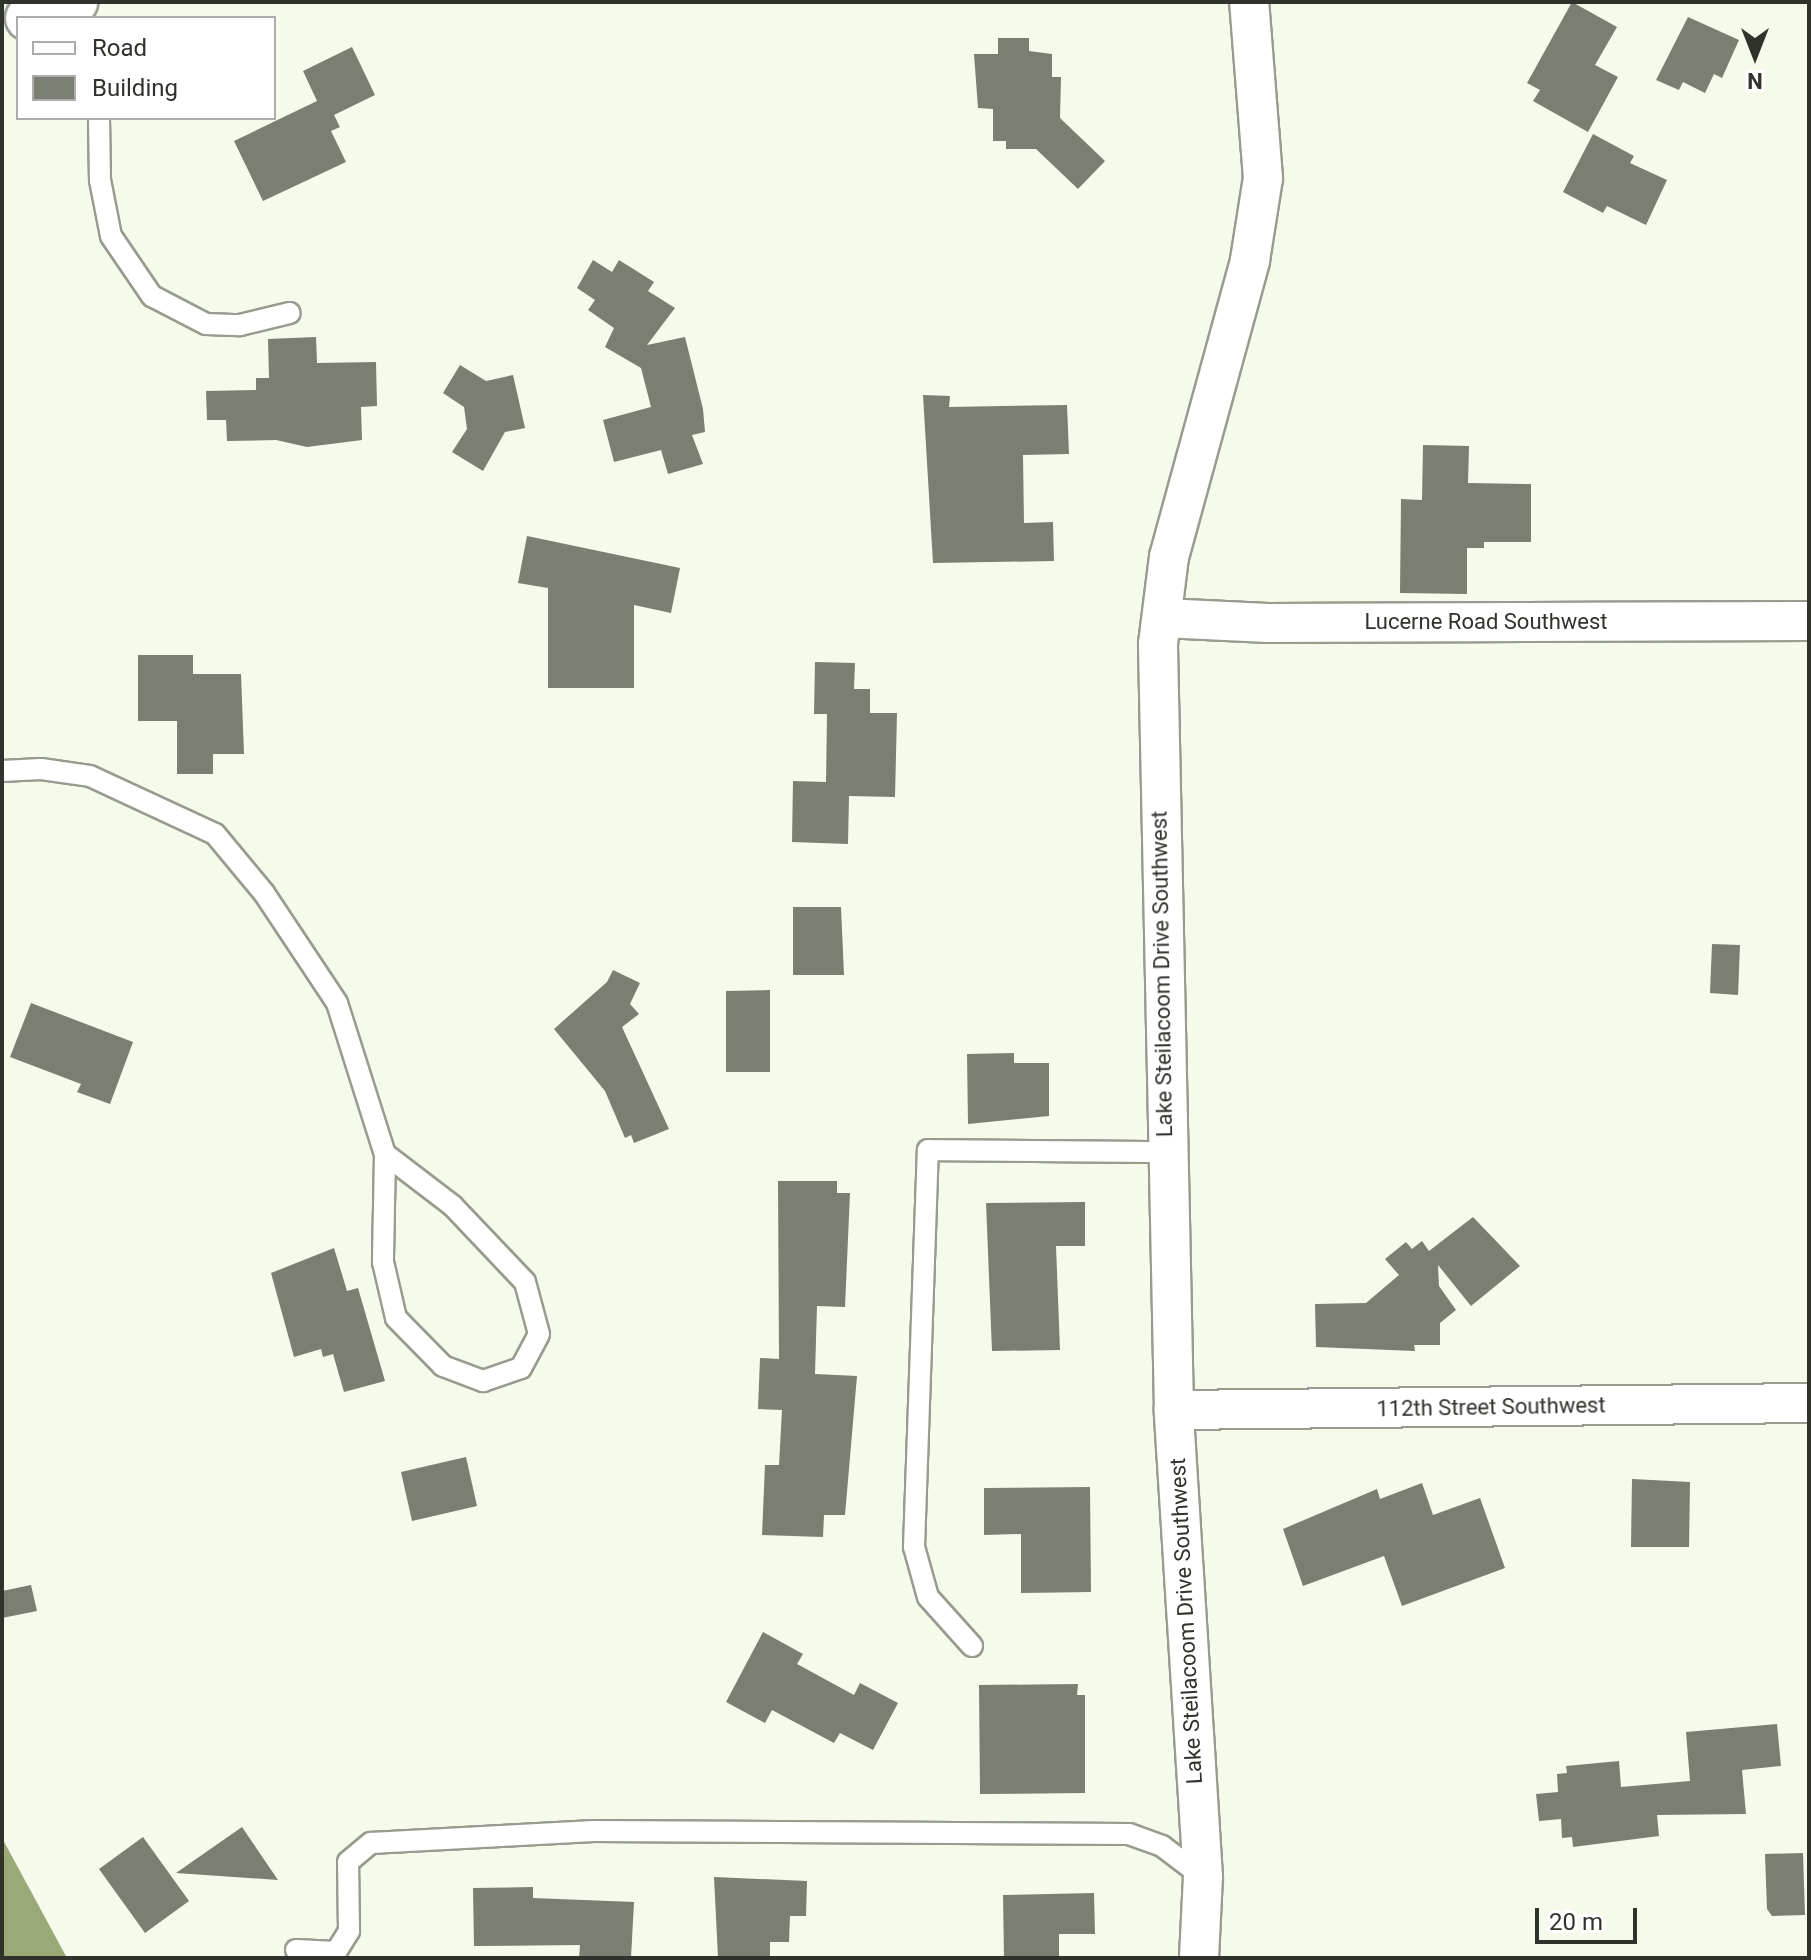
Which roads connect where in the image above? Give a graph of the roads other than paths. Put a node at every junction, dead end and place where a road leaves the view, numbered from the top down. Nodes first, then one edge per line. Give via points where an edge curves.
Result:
1 (75, 2) edge
2 (1249, 2) edge
3 (34, 16) edge
4 (99, 120) edge
5 (290, 313) dead end
6 (1163, 618) junction
7 (1809, 621) edge
8 (2, 771) edge
9 (1167, 1152) junction
10 (385, 1154) junction
11 (1809, 1403) edge
12 (1174, 1410) junction
13 (972, 1646) dead end
14 (1203, 1877) junction
15 (296, 1950) dead end
16 (1199, 1958) edge

1 - 3 main road
2 - 6 street, Lake Steilacoom Drive Southwest via 1263,178 1243,286 1169,557
4 - 5 lane via 100,180 111,236 152,296 206,324 240,325
6 - 7 street, Lucerne Road Southwest via 1268,623
6 - 9 street, Lake Steilacoom Drive Southwest via 1157,763
8 - 10 lane via 41,769 90,776 215,834 264,893 337,1003
9 - 12 street, Lake Steilacoom Drive Southwest
9 - 13 lane via 928,1150 914,1547 928,1597
10 - 10 lane via 453,1206 525,1282 539,1334 521,1368 483,1381 443,1366 396,1318 383,1262
11 - 12 street, 112th Street Southwest
12 - 14 street, Lake Steilacoom Drive Southwest
14 - 15 lane via 1162,1846 1129,1834 594,1831 371,1843 348,1862 349,1931 336,1952
14 - 16 street, Lake Steilacoom Drive Southwest

